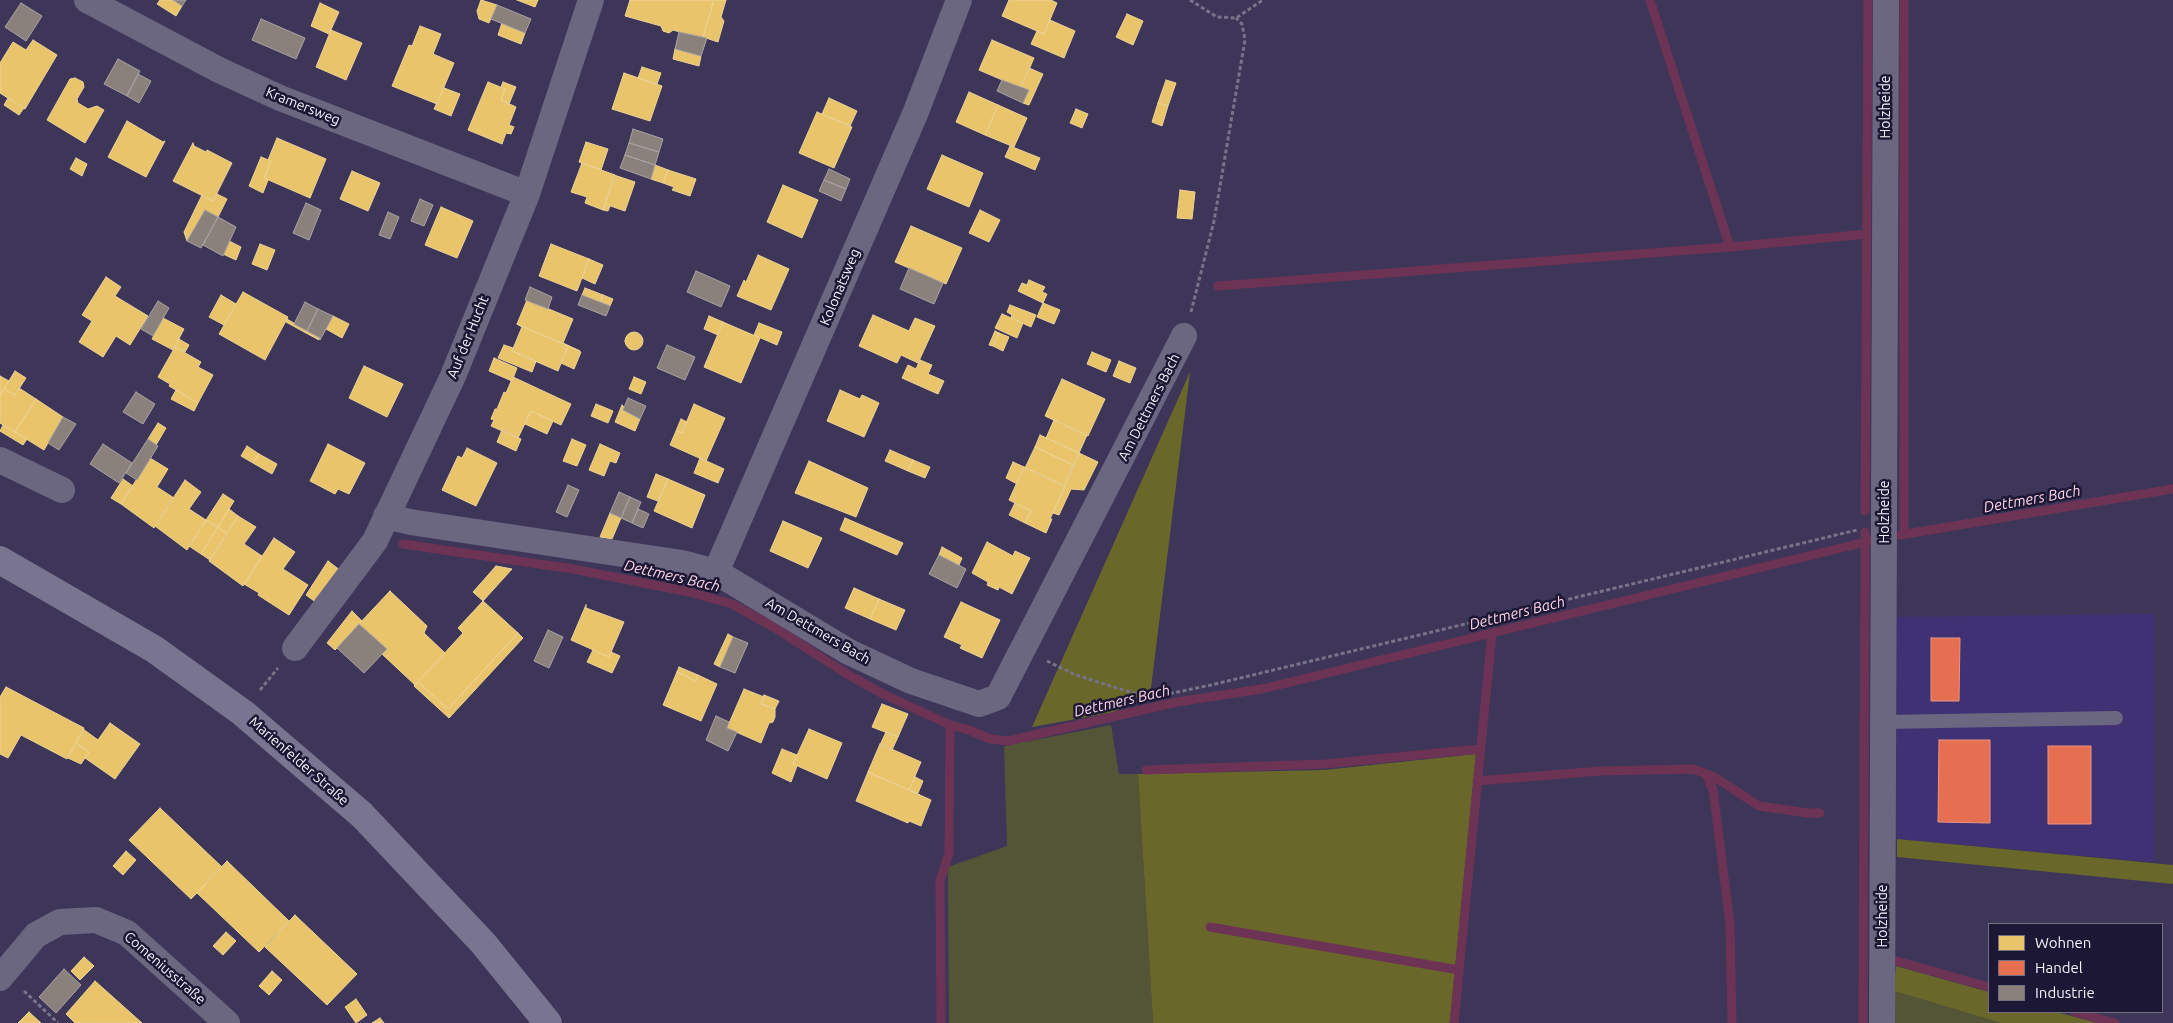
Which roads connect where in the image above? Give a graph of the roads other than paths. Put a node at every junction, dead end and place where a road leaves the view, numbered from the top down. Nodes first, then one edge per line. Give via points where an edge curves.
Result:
1 (86, 0) edge
2 (591, 0) edge
3 (958, 0) edge
4 (1886, 0) edge
5 (527, 194) junction
6 (1184, 336) road end
7 (0, 460) edge
8 (62, 490) dead end
9 (386, 516) junction
10 (0, 560) edge
11 (716, 572) junction
12 (295, 648) road end
13 (2116, 718) dead end
14 (1884, 722) junction
15 (2, 975) edge
16 (227, 1023) edge
17 (548, 1023) edge
18 (1882, 1023) edge

1 - 5 street, Kramersweg via 219,70 280,98
2 - 5 street, Auf der Hucht
3 - 11 street, Kolonatsweg via 915,114
4 - 14 street, Holzheide
5 - 9 street, Auf der Hucht via 453,376
6 - 11 street, Am Dettmers Bach via 998,698 979,704 911,681 849,652
7 - 8 street
9 - 11 street, Am Dettmers Bach via 682,563
9 - 12 street, Auf der Hucht via 374,541
10 - 17 main road, Marienfelder Straße via 154,649 243,713 362,816 483,943
13 - 14 lane
14 - 18 street, Holzheide
15 - 16 street, Comeniusstraße via 36,935 60,922 96,920 127,933

